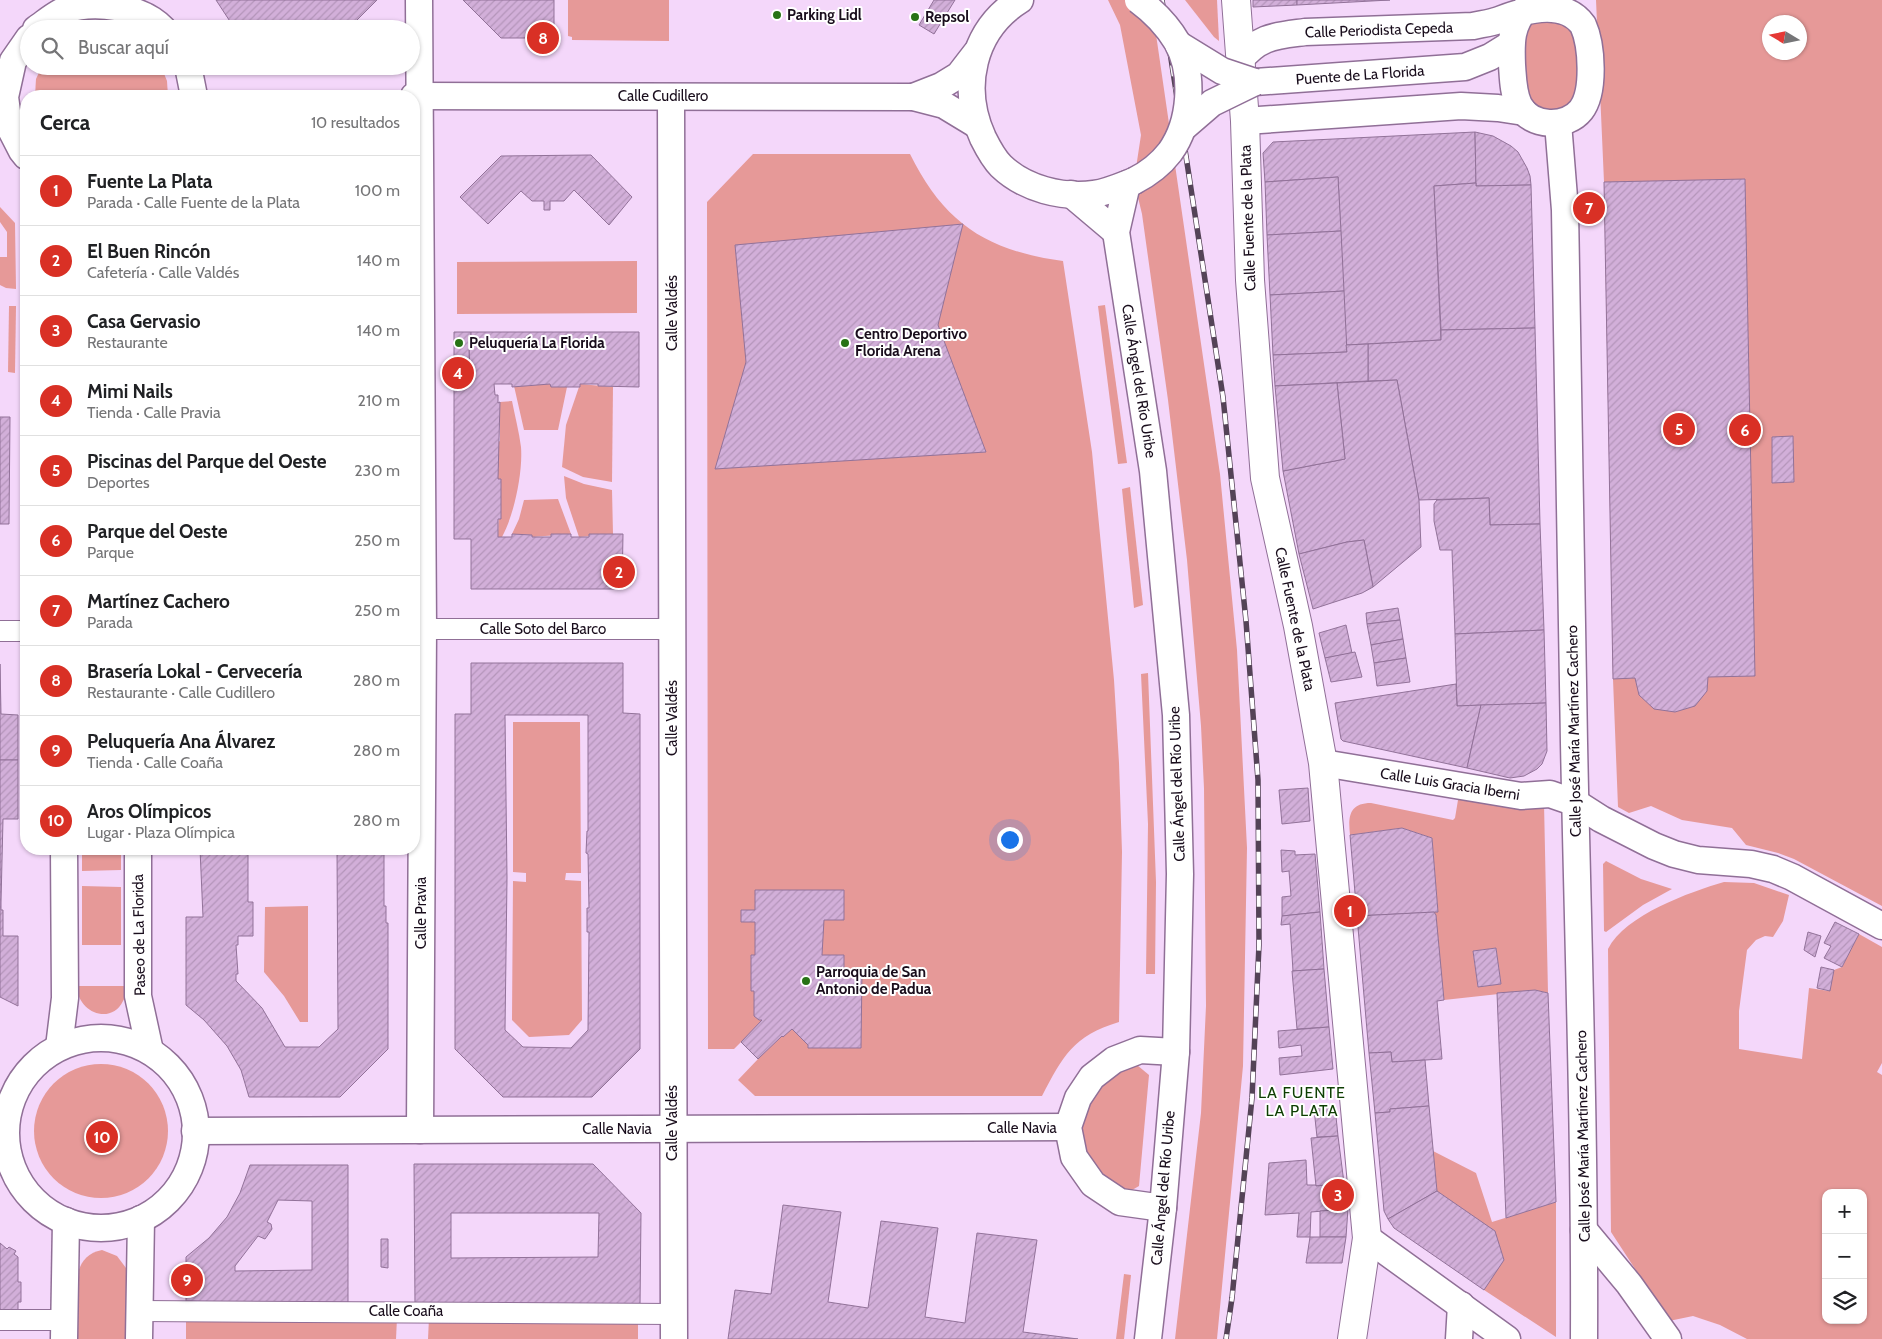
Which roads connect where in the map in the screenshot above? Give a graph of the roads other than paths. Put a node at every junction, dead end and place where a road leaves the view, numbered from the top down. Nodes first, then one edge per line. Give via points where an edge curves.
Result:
1 (418, 0) edge
2 (1020, 0) edge
3 (1138, 0) edge
4 (1236, 0) edge
5 (1564, 2) edge
6 (65, 5) edge
7 (134, 5) edge
8 (1526, 8) junction
9 (47, 20) edge
10 (153, 20) edge
11 (418, 20) edge
12 (1178, 44) junction
13 (1511, 44) junction
14 (20, 51) edge
15 (977, 52) junction
16 (1465, 68) junction
17 (1247, 72) junction
18 (190, 75) edge
19 (416, 75) edge
20 (1514, 88) junction
21 (193, 90) edge
22 (416, 90) edge
23 (420, 96) edge
24 (3, 97) edge
25 (671, 97) junction
26 (913, 97) junction
27 (1524, 112) junction
28 (1244, 121) junction
29 (1558, 123) junction
30 (977, 125) junction
31 (1182, 128) junction
32 (20, 147) edge
33 (1131, 183) junction
34 (1071, 194) junction
35 (1116, 232) junction
36 (420, 629) edge
37 (672, 629) junction
38 (0, 631) edge
39 (20, 631) edge
40 (1323, 763) junction
41 (1576, 803) junction
42 (64, 855) edge
43 (138, 855) edge
44 (419, 855) edge
45 (1882, 926) edge
46 (59, 1047) junction
47 (150, 1051) junction
48 (1176, 1052) junction
49 (10, 1093) edge
50 (1068, 1128) junction
51 (672, 1129) junction
52 (420, 1130) junction
53 (195, 1131) junction
54 (7, 1169) edge
55 (1162, 1208) junction
56 (141, 1219) junction
57 (66, 1221) junction
58 (1584, 1230) junction
59 (1367, 1238) junction
60 (1461, 1306) junction
61 (139, 1311) junction
62 (0, 1320) edge
63 (673, 1326) edge
64 (64, 1330) edge
65 (139, 1339) edge
66 (1148, 1339) edge
67 (1352, 1339) edge
68 (1459, 1339) edge
69 (1507, 1339) edge
70 (1584, 1339) edge
71 (1668, 1339) edge

1 - 11 street, Calle Pravia
2 - 15 street via 1010,6 988,31
3 - 12 street, bridge via 1169,30
4 - 17 main road, Calle Fuente de la Plata
5 - 8 street via 1546,1
5 - 29 street via 1578,15 1586,30 1591,78 1588,96 1580,111
6 - 7 street
6 - 9 street
7 - 10 street
8 - 13 street via 1515,22
8 - 17 street, Calle Periodista Cepeda via 1473,26 1305,32 1263,40 1250,47
12 - 17 street, Puente de La Florida, bridge via 1222,71
12 - 31 street, bridge via 1188,82
13 - 16 street, Puente de La Florida
13 - 20 street
14 - 24 street via 13,61
15 - 26 street, Calle Cudillero via 959,74 941,86
15 - 30 street via 971,74
16 - 17 street, Puente de La Florida
16 - 20 street, Puente de La Florida
17 - 28 main road, Calle Fuente de la Plata
17 - 31 street, Puente de La Florida, bridge
18 - 21 street
19 - 22 street, Calle Pravia
20 - 27 street
23 - 25 street, Calle Cudillero
24 - 32 street via 9,126
25 - 26 street, Calle Cudillero
25 - 37 street, Calle Valdés
26 - 30 street, Calle Cudillero via 944,105
27 - 28 street via 1461,106
27 - 29 street via 1544,122
28 - 40 main road, Calle Fuente de la Plata via 1250,280 1265,478 1298,626
29 - 41 street, Calle José María Martínez Cachero via 1565,210
30 - 34 street via 989,151 1020,180 1043,190
31 - 33 street, bridge via 1170,153 1149,173
33 - 34 street via 1094,194
33 - 35 street, Calle Ángel del Río Uribe
34 - 35 street
35 - 48 street, Calle Ángel del Río Uribe via 1153,471 1176,715 1180,874
36 - 37 street, Calle Soto del Barco
37 - 51 street, Calle Valdés
38 - 39 street
40 - 41 street, Calle Luis Gracia Iberni via 1521,796 1550,794
40 - 59 main road, Calle Fuente de la Plata
41 - 45 street, Calle Luis Gracia Iberni via 1601,819 1674,854 1773,869
41 - 58 street, Calle José María Martínez Cachero
42 - 46 street via 65,998
43 - 47 street, Paseo de La Florida via 138,996
44 - 52 street, Calle Pravia
46 - 47 street via 83,1039 107,1038 129,1042
46 - 49 street via 33,1066
47 - 53 street via 165,1062 180,1080 191,1104
48 - 50 street via 1140,1050 1114,1060 1092,1077 1078,1098
48 - 55 street, Calle Ángel del Río Uribe
49 - 54 street
50 - 51 street, Calle Navia
50 - 55 street via 1074,1157 1093,1184 1120,1202
51 - 52 street, Calle Navia
51 - 63 street, Calle Valdés
52 - 53 street, Calle Navia
53 - 56 street via 193,1157 183,1181 168,1201
54 - 57 street via 46,1210
55 - 66 street, Calle Ángel del Río Uribe
56 - 57 street via 102,1228
56 - 61 street
57 - 64 street
58 - 70 street, Calle José María Martínez Cachero
58 - 71 street via 1629,1284
59 - 60 street
59 - 67 main road, Calle Fuente de la Plata
60 - 68 street
60 - 69 street
61 - 63 street, Calle Coaña
61 - 65 street
62 - 64 street

